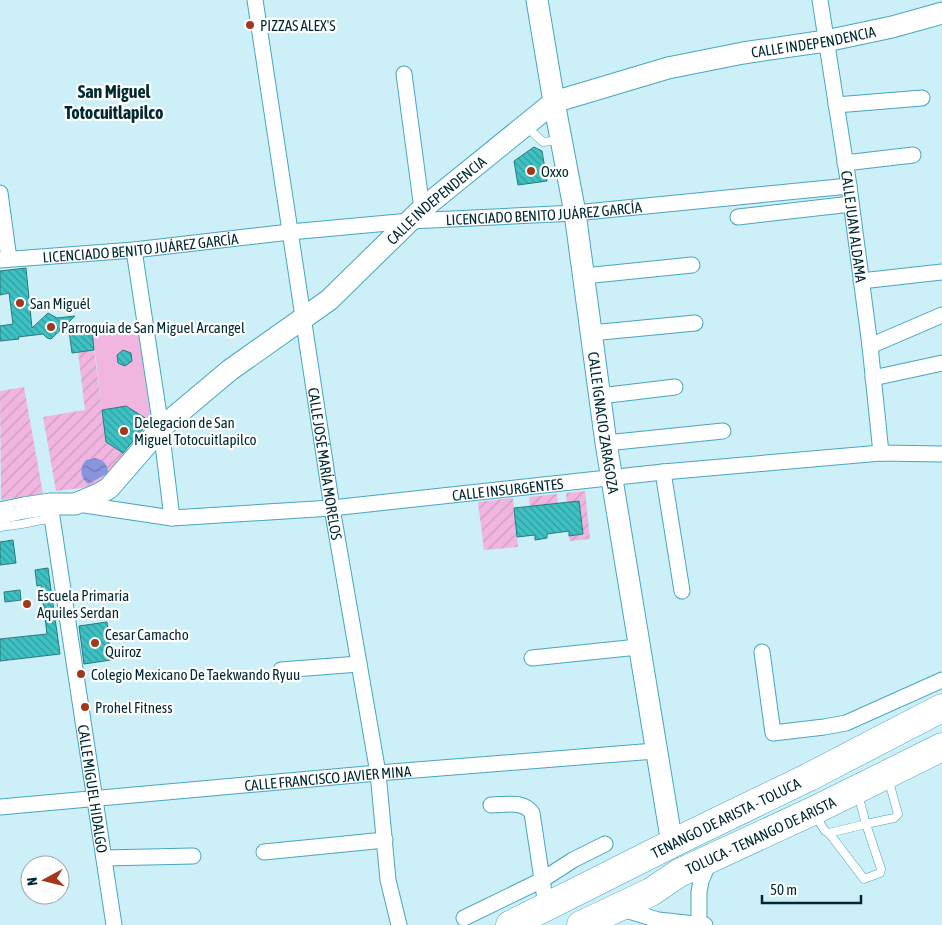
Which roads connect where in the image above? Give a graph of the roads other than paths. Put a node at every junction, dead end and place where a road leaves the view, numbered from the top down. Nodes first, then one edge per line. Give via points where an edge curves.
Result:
1 (255, 0) edge
2 (537, 0) edge
3 (820, 0) edge
4 (942, 13) edge
5 (826, 41) junction
6 (404, 74) dead end
7 (922, 98) dead end
8 (554, 102) junction
9 (836, 105) junction
10 (526, 125) junction
11 (561, 140) junction
12 (913, 155) dead end
13 (845, 163) junction
14 (848, 186) junction
15 (0, 193) edge
16 (851, 204) junction
17 (575, 212) junction
18 (416, 215) junction
19 (738, 217) dead end
20 (290, 232) junction
21 (134, 250) junction
22 (5, 260) edge
23 (692, 265) dead end
24 (942, 272) edge
25 (584, 276) junction
26 (861, 281) junction
27 (942, 315) edge
28 (304, 319) junction
29 (695, 323) dead end
30 (591, 333) junction
31 (870, 346) junction
32 (942, 363) edge
33 (873, 378) junction
34 (675, 387) dead end
35 (600, 396) junction
36 (161, 428) junction
37 (723, 431) dead end
38 (606, 443) junction
39 (881, 453) junction
40 (942, 454) edge
41 (663, 472) junction
42 (612, 478) junction
43 (75, 504) junction
44 (332, 508) junction
45 (51, 511) junction
46 (0, 513) edge
47 (172, 518) junction
48 (0, 527) edge
49 (682, 591) dead end
50 (638, 647) junction
51 (762, 652) dead end
52 (532, 658) dead end
53 (359, 664) junction
54 (281, 670) dead end
55 (942, 680) edge
56 (942, 708) edge
57 (942, 747) edge
58 (655, 751) junction
59 (378, 773) junction
60 (886, 774) junction
61 (856, 789) junction
62 (94, 800) junction
63 (491, 805) dead end
64 (0, 807) edge
65 (813, 811) junction
66 (866, 824) junction
67 (829, 833) junction
68 (385, 840) junction
69 (605, 844) dead end
70 (672, 844) junction
71 (264, 852) dead end
72 (193, 856) dead end
73 (104, 858) junction
74 (710, 860) junction
75 (542, 880) junction
76 (546, 906) junction
77 (616, 908) junction
78 (464, 918) dead end
79 (701, 924) edge
80 (114, 925) edge
81 (399, 925) edge
82 (510, 925) edge
83 (581, 925) edge

1 - 20 street, CALLE JOSÉ MARÍA MORELOS
2 - 8 street, CALLE IGNACIO ZARAGOZA
3 - 5 street, CALLE JUAN ALDAMA
4 - 5 street, CALLE INDEPENDENCIA
5 - 8 street, CALLE INDEPENDENCIA via 668,68
5 - 9 street, CALLE JUAN ALDAMA
6 - 18 street
7 - 9 street
8 - 10 street, CALLE INDEPENDENCIA
8 - 11 street, CALLE IGNACIO ZARAGOZA
9 - 13 street, CALLE JUAN ALDAMA
10 - 11 lane via 543,142
10 - 18 street, CALLE INDEPENDENCIA
11 - 17 street, CALLE IGNACIO ZARAGOZA
12 - 13 street
13 - 14 street, CALLE JUAN ALDAMA
14 - 16 street, CALLE JUAN ALDAMA
14 - 17 street, LICENCIADO BENITO JUÁREZ GARCÍA
15 - 22 street
16 - 19 street
16 - 26 street, CALLE JUAN ALDAMA
17 - 18 street, LICENCIADO BENITO JUÁREZ GARCÍA
17 - 25 street, CALLE IGNACIO ZARAGOZA
18 - 20 street, LICENCIADO BENITO JUÁREZ GARCÍA
18 - 28 street, CALLE INDEPENDENCIA via 329,300
20 - 21 street, LICENCIADO BENITO JUÁREZ GARCÍA
20 - 28 street, CALLE JOSÉ MARÍA MORELOS
21 - 22 street, LICENCIADO BENITO JUÁREZ GARCÍA
21 - 36 street
23 - 25 street
24 - 26 street
25 - 30 street, CALLE IGNACIO ZARAGOZA
26 - 31 street, CALLE JUAN ALDAMA
27 - 31 street
28 - 36 street, CALLE INDEPENDENCIA via 230,370
28 - 44 street, CALLE JOSÉ MARÍA MORELOS
29 - 30 street
30 - 35 street, CALLE IGNACIO ZARAGOZA
31 - 33 street, CALLE JUAN ALDAMA
32 - 33 street
33 - 39 street, CALLE JUAN ALDAMA
34 - 35 street
35 - 38 street, CALLE IGNACIO ZARAGOZA
36 - 43 street, CALLE INDEPENDENCIA via 109,488
36 - 47 street
37 - 38 street
38 - 42 street, CALLE IGNACIO ZARAGOZA
39 - 40 street, CALLE INSURGENTES
39 - 41 street, CALLE INSURGENTES
41 - 42 street, CALLE INSURGENTES
41 - 49 street
42 - 44 street, CALLE INSURGENTES
42 - 50 street, CALLE IGNACIO ZARAGOZA
43 - 45 street, CALLE INDEPENDENCIA
43 - 47 street, CALLE INSURGENTES
44 - 47 street, CALLE INSURGENTES
44 - 53 street, CALLE JOSÉ MARÍA MORELOS
45 - 46 street, CALLE INDEPENDENCIA via 24,508
45 - 48 lane via 22,524
45 - 62 street, CALLE MIGUEL HIDALGO
50 - 52 street
50 - 58 street, CALLE IGNACIO ZARAGOZA
51 - 55 street via 773,733 846,722
53 - 54 street
53 - 59 street, CALLE JOSÉ MARÍA MORELOS
56 - 70 highway, TENANGO DE ARISTA - TOLUCA
57 - 60 highway, TOLUCA - TENANGO DE ARISTA
58 - 59 street, CALLE FRANCISCO JAVIER MINA
58 - 70 street, CALLE IGNACIO ZARAGOZA
59 - 62 street, CALLE FRANCISCO JAVIER MINA
59 - 68 street, CALLE JOSÉ MARÍA MORELOS
60 - 61 highway, TOLUCA - TENANGO DE ARISTA
60 - 66 lane via 898,814 894,818
61 - 65 highway, TOLUCA - TENANGO DE ARISTA
61 - 66 lane
62 - 64 street, CALLE FRANCISCO JAVIER MINA
62 - 73 street, CALLE MIGUEL HIDALGO
63 - 75 street via 522,804 532,812
65 - 67 lane
65 - 74 highway, TOLUCA - TENANGO DE ARISTA
66 - 67 lane
66 - 67 lane via 881,871 864,879
68 - 71 street
68 - 81 street, CALLE JOSÉ MARÍA MORELOS via 388,880
69 - 75 street
70 - 76 highway, TENANGO DE ARISTA - TOLUCA
72 - 73 street
73 - 80 street, CALLE MIGUEL HIDALGO
74 - 77 highway, TOLUCA - TENANGO DE ARISTA via 679,873 651,892
74 - 79 street via 699,892
75 - 76 street
75 - 78 street
76 - 82 highway, TENANGO DE ARISTA - TOLUCA
77 - 79 street via 658,920
77 - 83 highway, TOLUCA - TENANGO DE ARISTA

